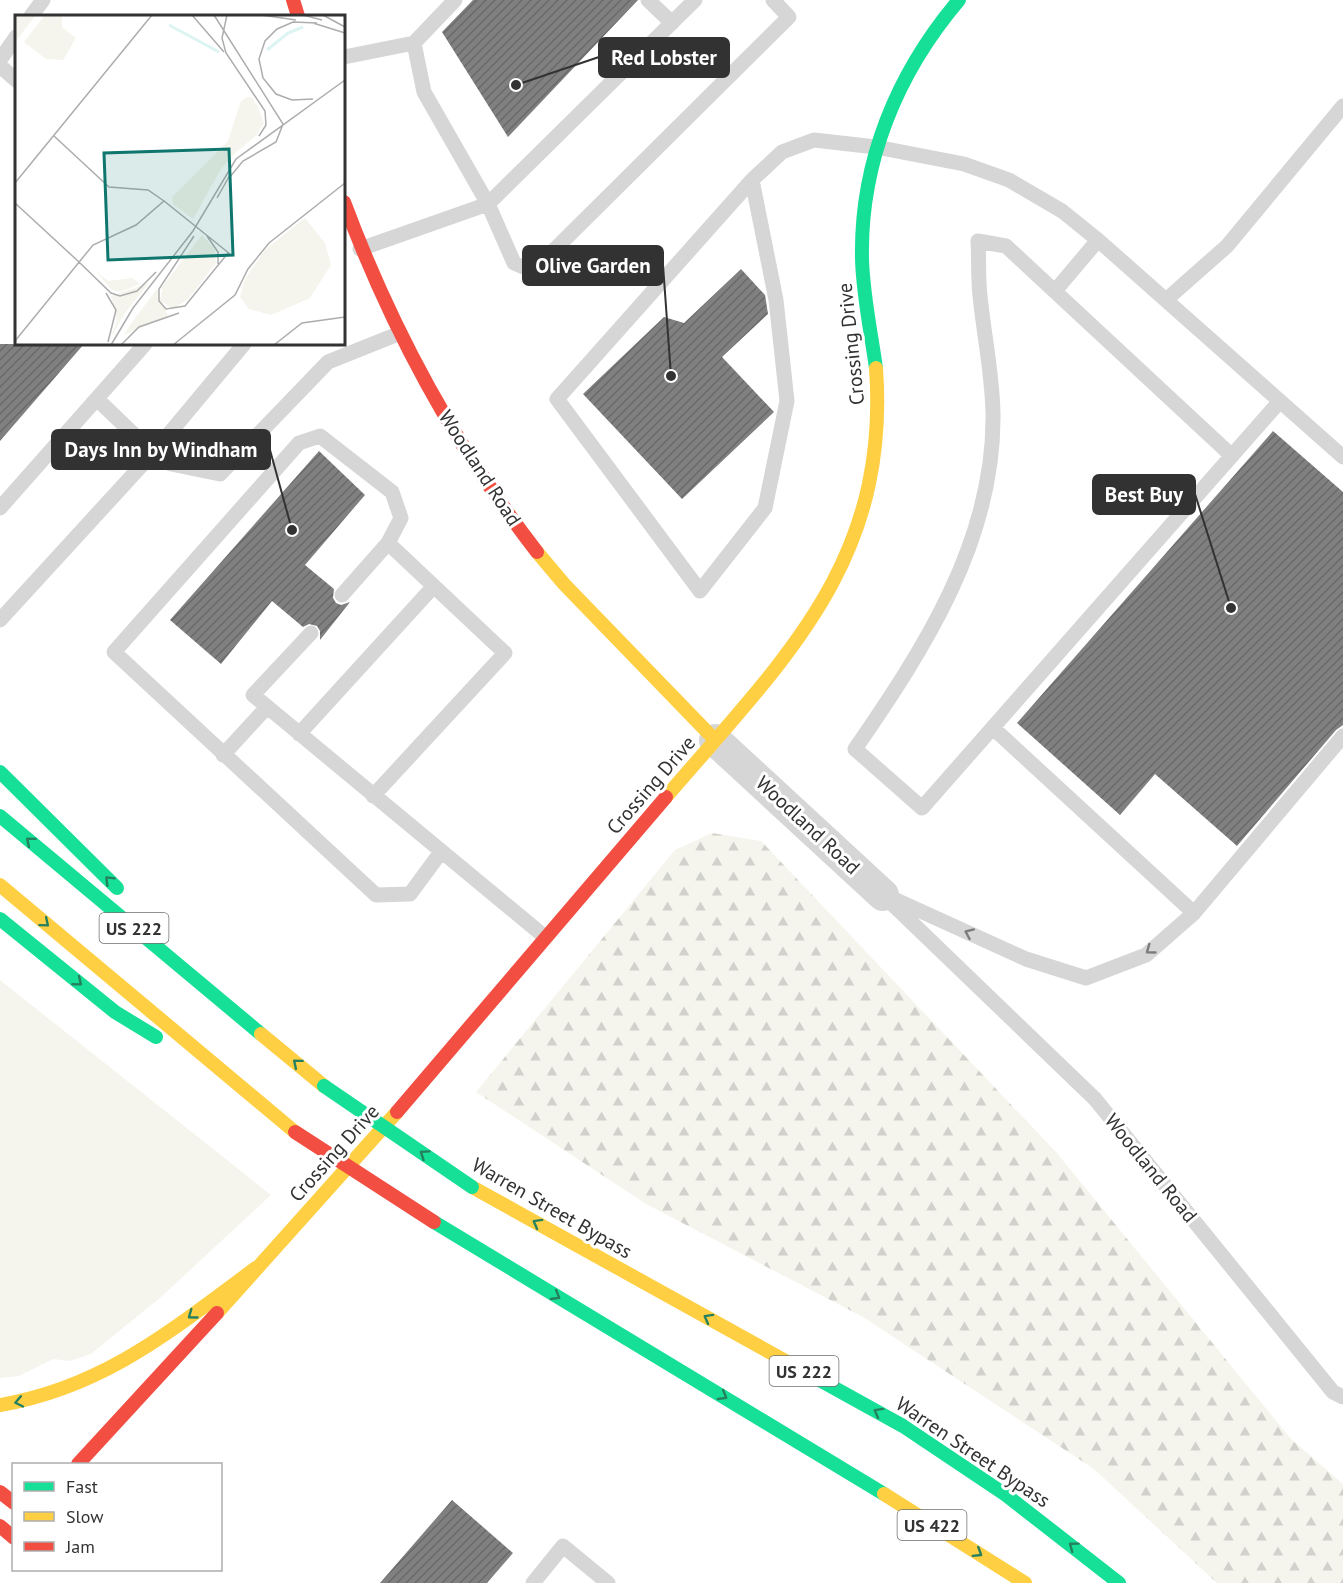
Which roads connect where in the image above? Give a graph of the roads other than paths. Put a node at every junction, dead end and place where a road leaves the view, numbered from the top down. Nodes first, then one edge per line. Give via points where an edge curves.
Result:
1 (43, 0) edge
2 (293, 0) edge
3 (455, 0) edge
4 (648, 0) edge
5 (695, 0) edge
6 (773, 0) edge
7 (959, 0) edge
8 (32, 15) edge
9 (298, 15) edge
10 (672, 23) junction
11 (15, 38) edge
12 (414, 44) junction
13 (345, 57) edge
14 (0, 60) edge
15 (0, 66) edge
16 (15, 79) edge
17 (1343, 106) edge
18 (876, 147) junction
19 (752, 180) junction
20 (488, 204) junction
21 (345, 205) edge
22 (1098, 240) junction
23 (360, 249) junction
24 (1055, 291) junction
25 (1167, 299) junction
26 (398, 334) junction
27 (144, 345) edge
28 (243, 345) edge
29 (98, 400) junction
30 (1280, 401) junction
31 (153, 453) junction
32 (1232, 456) junction
33 (1343, 458) edge
34 (0, 508) edge
35 (388, 543) junction
36 (434, 586) junction
37 (342, 595) dead end
38 (0, 620) edge
39 (311, 633) dead end
40 (267, 708) junction
41 (993, 728) junction
42 (298, 734) junction
43 (1343, 736) edge
44 (716, 740) junction
45 (223, 755) junction
46 (0, 772) edge
47 (373, 796) junction
48 (0, 816) edge
49 (441, 852) junction
50 (0, 885) edge
51 (883, 895) junction
52 (126, 898) dead end
53 (1194, 913) junction
54 (0, 919) edge
55 (160, 931) dead end
56 (545, 937) junction
57 (269, 1040) junction
58 (259, 1102) junction
59 (256, 1268) junction
60 (1343, 1397) edge
61 (0, 1405) edge
62 (79, 1463) edge
63 (839, 1466) junction
64 (0, 1491) edge
65 (12, 1501) edge
66 (0, 1526) edge
67 (11, 1542) edge
68 (952, 1554) dead end
69 (533, 1583) edge
70 (608, 1583) edge
71 (1025, 1583) edge
72 (1119, 1583) edge

1 - 8 lane
2 - 9 main road
3 - 12 lane
4 - 10 lane
5 - 10 lane
6 - 20 lane via 789,17 538,266 530,270 514,263
7 - 18 main road, Crossing Drive via 908,70
10 - 20 lane
11 - 14 lane
12 - 13 lane
12 - 20 lane via 424,92
15 - 16 lane
17 - 25 lane via 1227,246
18 - 19 lane via 814,140 782,152
18 - 22 lane via 964,165 1010,180 1062,211
18 - 44 main road, Crossing Drive via 866,192 862,245 863,283 878,391 869,489 856,535 836,582 806,628
19 - 19 lane via 557,399 700,591 765,508 787,401 776,300
20 - 23 lane
21 - 23 main road, Woodland Road
22 - 24 lane
22 - 25 lane
23 - 26 main road, Woodland Road
24 - 32 lane
24 - 41 lane via 1006,246 978,241 993,414 992,457 979,514 962,568 937,622 855,749 922,808
25 - 30 lane
26 - 31 lane via 328,362 220,474 171,464
26 - 44 main road, Woodland Road via 473,460 551,571
27 - 29 lane
28 - 31 lane
29 - 31 lane
29 - 34 lane
30 - 32 lane
30 - 33 lane
31 - 38 lane
32 - 41 lane
35 - 36 lane
35 - 37 lane
35 - 45 lane via 401,518 392,492 320,436 299,443 114,652
36 - 42 lane
36 - 47 lane via 505,653
39 - 40 lane via 253,695
40 - 42 lane
40 - 45 lane
41 - 53 lane
42 - 47 lane
43 - 53 lane
44 - 51 street, Woodland Road
44 - 56 main road, Crossing Drive
45 - 49 lane via 376,895 410,894
52 -> 46 main road
47 - 49 lane
57 -> 48 main road, Warren Street Bypass / US 222
49 - 56 lane
50 -> 58 main road, US 222
53 -> 51 lane via 1146,955 1086,978 1026,959
51 - 60 lane, Woodland Road via 1095,1099 1333,1392
54 -> 58 main road via 115,1012
55 - 57 main road
56 - 59 main road, Crossing Drive via 370,1143
72 -> 57 main road, Warren Street Bypass / US 222, bridge via 1006,1495 903,1426 472,1187 324,1086
58 -> 63 main road, US 222, bridge via 295,1132 434,1222
59 -> 61 main road via 156,1340 89,1380 55,1394
59 - 62 main road, Crossing Drive
63 - 68 main road, US 222
63 -> 71 main road, US 422
64 - 65 main road
66 - 67 main road
69 - 70 lane via 563,1546

